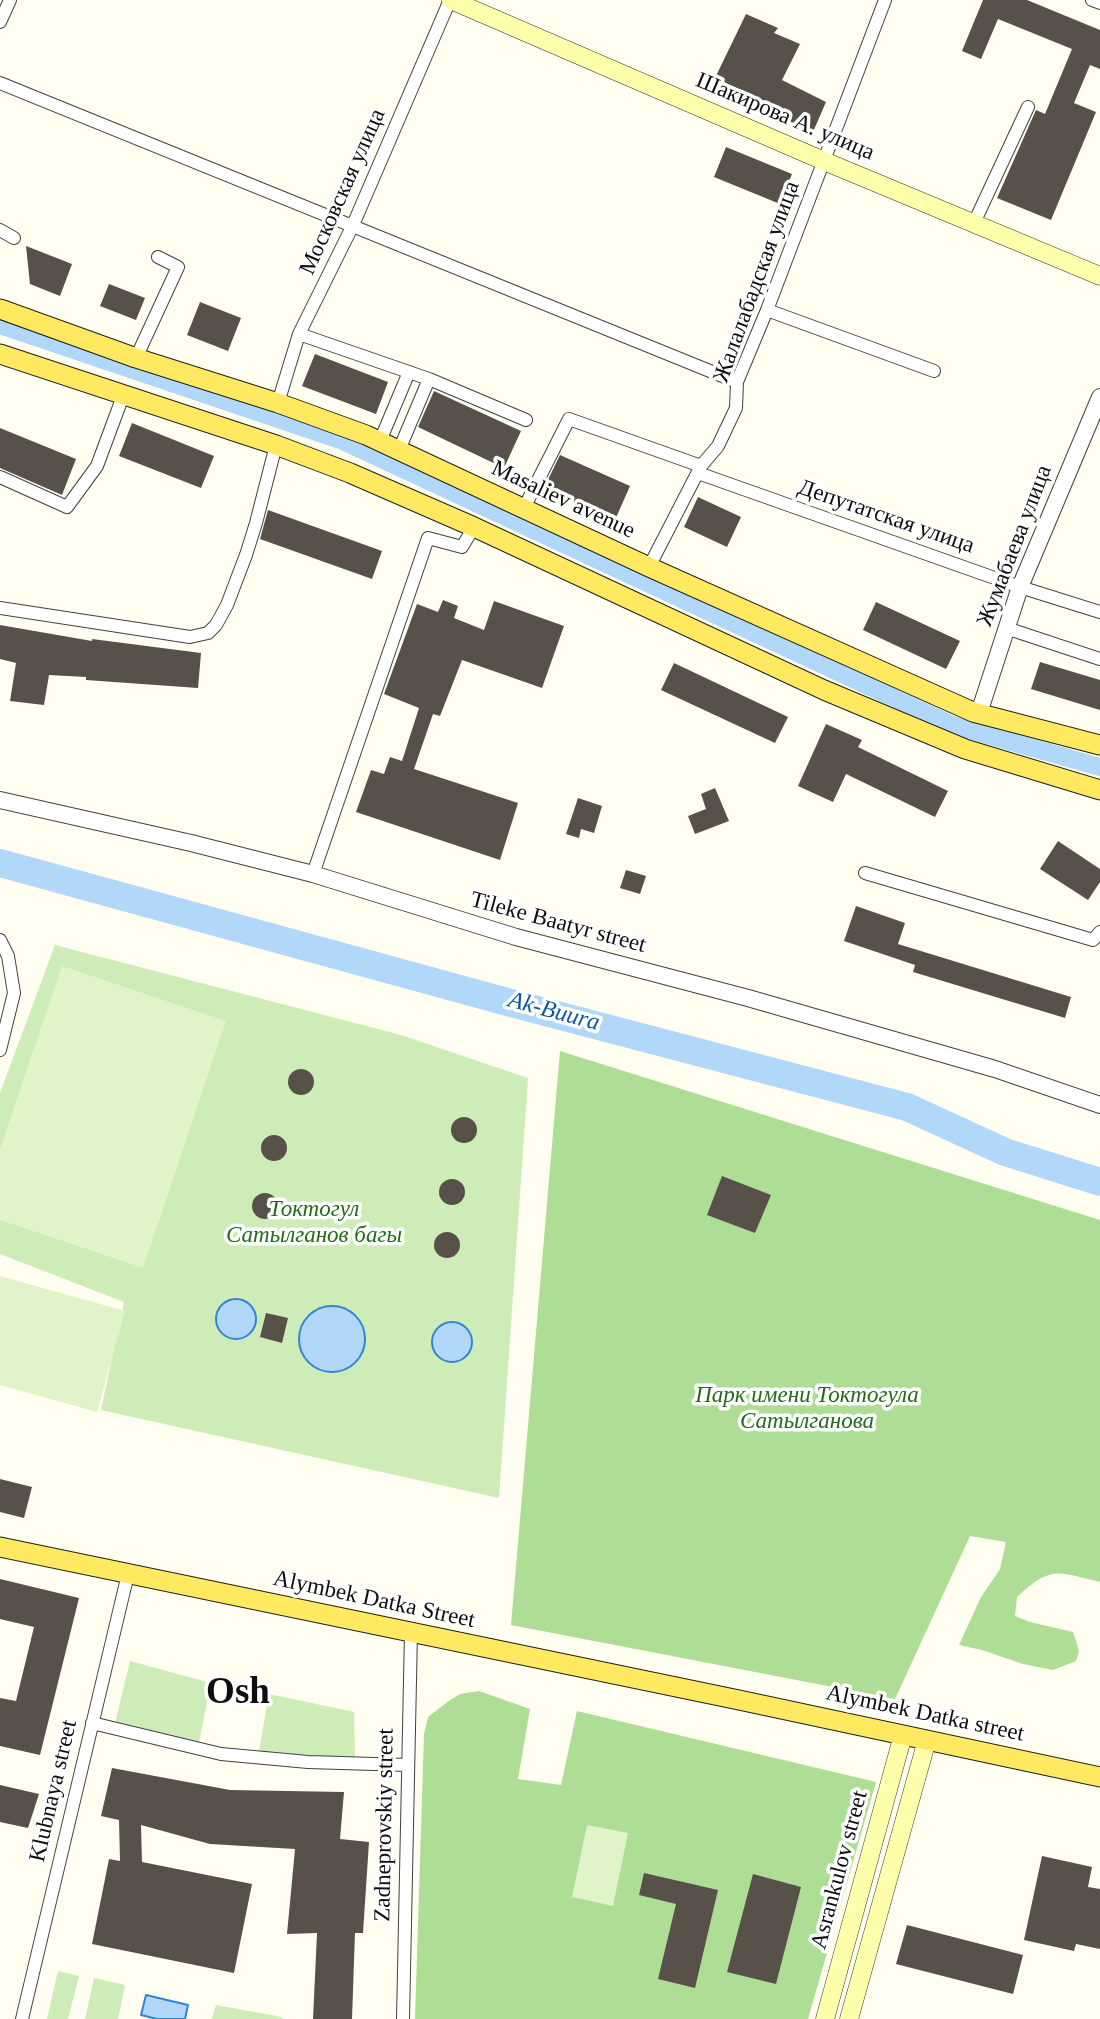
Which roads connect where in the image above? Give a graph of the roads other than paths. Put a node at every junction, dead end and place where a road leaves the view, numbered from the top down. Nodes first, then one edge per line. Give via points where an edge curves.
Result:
1 (10, 0) edge
2 (451, 0) edge
3 (885, 0) edge
4 (1092, 0) edge
5 (1100, 3) edge
6 (0, 22) edge
7 (0, 83) edge
8 (1028, 107) dead end
9 (824, 161) junction
10 (974, 223) junction
11 (354, 225) junction
12 (0, 230) edge
13 (14, 238) dead end
14 (158, 257) dead end
15 (1100, 276) edge
16 (0, 309) edge
17 (767, 310) junction
18 (299, 334) junction
19 (0, 354) edge
20 (136, 358) junction
21 (934, 371) dead end
22 (409, 372) junction
23 (429, 379) junction
24 (737, 382) junction
25 (123, 396) junction
26 (1100, 397) edge
27 (278, 403) junction
28 (526, 420) dead end
29 (380, 441) junction
30 (276, 445) junction
31 (400, 450) junction
32 (699, 470) junction
33 (0, 477) edge
34 (523, 510) junction
35 (474, 527) junction
36 (649, 568) junction
37 (1020, 587) junction
38 (0, 608) edge
39 (1100, 612) edge
40 (1006, 628) junction
41 (1100, 659) edge
42 (979, 713) junction
43 (1100, 745) edge
44 (1100, 790) edge
45 (0, 800) edge
46 (865, 873) dead end
47 (313, 874) junction
48 (1100, 932) edge
49 (0, 940) edge
50 (0, 1050) edge
51 (1100, 1105) edge
52 (0, 1547) edge
53 (128, 1574) junction
54 (411, 1632) junction
55 (92, 1723) junction
56 (903, 1735) junction
57 (926, 1740) junction
58 (408, 1765) junction
59 (1100, 1777) edge
60 (22, 2019) edge
61 (403, 2019) edge
62 (825, 2019) edge
63 (849, 2019) edge

1 - 6 street
2 - 9 main road, Шакирова А. улица
2 - 11 street, Московская улица
3 - 9 street, Жалалабадская улица
4 - 5 street
7 - 11 street
8 - 10 street
9 - 10 main road, Шакирова А. улица
9 - 17 street, Жалалабадская улица
10 - 15 main road, Шакирова А. улица
11 - 18 street, Московская улица
11 - 24 street
12 - 13 street
14 - 20 street via 178,267
16 - 20 main road, Masaliev avenue
17 - 21 street
17 - 24 street, Жалалабадская улица
18 - 22 street
18 - 27 street, Московская улица
19 - 25 main road
20 - 27 main road, Masaliev avenue
22 - 23 street
22 - 29 street
23 - 28 street
23 - 31 street
24 - 32 street, Жалалабадская улица via 736,408 718,446
25 - 30 main road
25 - 33 street via 97,466 67,507
26 - 37 street, Жумабаева улица
27 - 29 main road, Masaliev avenue
29 - 31 main road, Masaliev avenue
30 - 35 main road
30 - 38 street via 246,555 227,605 208,633 190,637
31 - 34 main road, Masaliev avenue
32 - 34 street, Депутатская улица via 569,419
32 - 36 street, Жалалабадская улица
32 - 37 street, Депутатская улица
34 - 36 main road, Masaliev avenue
35 - 44 main road via 824,690 965,749
35 - 47 street via 462,547 428,538
36 - 42 main road, Masaliev avenue
37 - 39 street, Депутатская улица
37 - 40 street, Жумабаева улица
40 - 41 street
40 - 42 street, Жумабаева улица
42 - 43 main road, Masaliev avenue
45 - 47 street, Tileke Baatyr street
46 - 48 street via 1093,940
47 - 51 street, Tileke Baatyr street via 516,937 982,1065
49 - 50 street via 8,956 14,993
52 - 53 main road, Alymbek Datka Street
53 - 54 main road, Alymbek Datka Street
53 - 55 street, Klubnaya street
54 - 56 main road, Alymbek Datka Street
54 - 58 street, Zadneprovskiy street
55 - 58 street via 221,1754
55 - 60 street, Klubnaya street
56 - 57 main road, Alymbek Datka street
56 - 62 main road, Asrankulov street
57 - 59 main road, Alymbek Datka street
57 - 63 main road
58 - 61 street, Zadneprovskiy street

